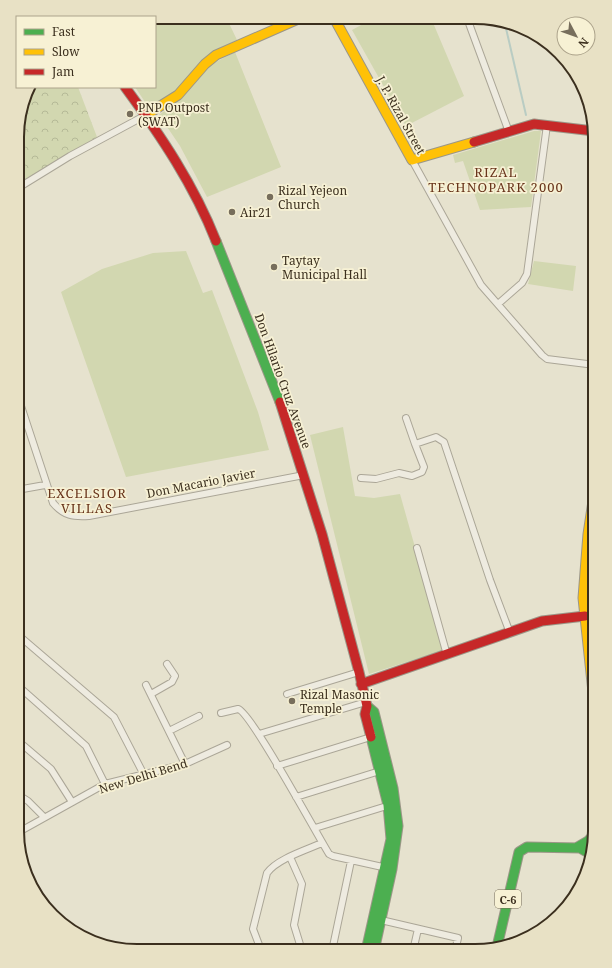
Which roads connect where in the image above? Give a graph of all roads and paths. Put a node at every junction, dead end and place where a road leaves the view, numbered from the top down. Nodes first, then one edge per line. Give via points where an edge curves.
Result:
1 (290, 24) edge
2 (337, 24) edge
3 (469, 24) edge
4 (126, 88) edge
5 (146, 115) junction
6 (547, 125) junction
7 (588, 130) edge
8 (509, 132) junction
9 (412, 160) junction
10 (24, 184) edge
11 (498, 304) junction
12 (588, 364) edge
13 (24, 417) edge
14 (406, 418) dead end
15 (415, 444) junction
16 (304, 475) junction
17 (361, 478) dead end
18 (45, 485) junction
19 (24, 489) edge
20 (588, 542) edge
21 (417, 548) dead end
22 (585, 616) junction
23 (588, 628) edge
24 (510, 633) junction
25 (24, 640) edge
26 (447, 655) junction
27 (167, 664) dead end
28 (359, 672) junction
29 (361, 684) junction
30 (146, 685) dead end
31 (24, 691) edge
32 (151, 694) junction
33 (287, 694) dead end
34 (366, 704) junction
35 (221, 713) dead end
36 (199, 716) dead end
37 (169, 731) junction
38 (259, 734) junction
39 (376, 736) junction
40 (227, 745) dead end
41 (24, 746) edge
42 (184, 764) junction
43 (277, 766) junction
44 (384, 769) junction
45 (143, 773) junction
46 (104, 784) junction
47 (296, 796) junction
48 (24, 798) edge
49 (72, 802) junction
50 (392, 804) junction
51 (44, 817) junction
52 (315, 828) junction
53 (24, 829) edge
54 (588, 840) edge
55 (322, 842) junction
56 (576, 848) junction
57 (586, 851) edge
58 (290, 857) junction
59 (351, 861) junction
60 (389, 869) junction
61 (381, 920) junction
62 (418, 929) junction
63 (498, 942) edge
64 (259, 944) edge
65 (300, 944) edge
66 (333, 944) edge
67 (368, 944) edge
68 (376, 944) edge
69 (415, 944) edge
70 (457, 944) edge

1 - 5 street via 216,55 178,95
2 - 9 street, J. P. Rizal Street
3 - 8 street
4 - 5 street, Don Hilario Cruz Avenue
5 - 10 street
5 - 16 street, Don Hilario Cruz Avenue via 189,179 203,208 274,384
6 - 7 street
6 - 8 street via 534,124
6 - 11 street via 528,274 522,283
8 - 9 street
9 - 11 street, J. P. Rizal Street via 476,278
11 - 12 street, J. P. Rizal Street via 542,355
13 - 18 street, Don Macario Javier
14 - 15 street
15 - 17 street via 424,467 422,472 412,476 399,473
15 - 24 street via 436,437 444,442
16 - 18 street, Don Macario Javier via 73,517 60,512
16 - 28 street, Don Hilario Cruz Avenue
18 - 19 street
20 - 22 street via 583,580
21 - 26 street
22 - 23 street
22 - 24 street via 542,621
24 - 26 street
25 - 45 street via 114,717
26 - 29 street
27 - 32 street via 175,676 172,682
28 - 29 street, Don Hilario Cruz Avenue
28 - 33 street
29 - 34 street, Don Hilario Cruz Avenue
30 - 32 street
31 - 46 street via 86,746
32 - 37 street
34 - 38 street
34 - 39 street, Don Hilario Cruz Avenue via 374,712
35 - 38 street via 241,709
36 - 37 street
37 - 42 street
38 - 43 street
39 - 43 street
39 - 44 street, Don Hilario Cruz Avenue
40 - 42 street, New Delhi Bend
41 - 49 street via 51,769
42 - 45 street, New Delhi Bend
43 - 47 street
44 - 47 street
44 - 50 street, Don Hilario Cruz Avenue
45 - 46 street, New Delhi Bend
46 - 49 street, New Delhi Bend
47 - 52 street
48 - 51 street
49 - 51 street, New Delhi Bend
50 - 52 street
50 - 60 street, Don Hilario Cruz Avenue via 398,826
51 - 53 street, New Delhi Bend
52 - 55 street
54 - 56 street
55 - 58 street
55 - 59 street via 329,854
56 - 57 street
56 - 63 street, C-6 via 527,847 519,852
58 - 64 street via 266,873 253,929
58 - 65 street via 302,884 294,924
59 - 60 street
59 - 66 street
60 - 61 street, Don Hilario Cruz Avenue
60 - 67 street, Don Hilario Cruz Avenue
61 - 62 street
61 - 68 street, Don Hilario Cruz Avenue
62 - 69 street
62 - 70 street via 458,938

